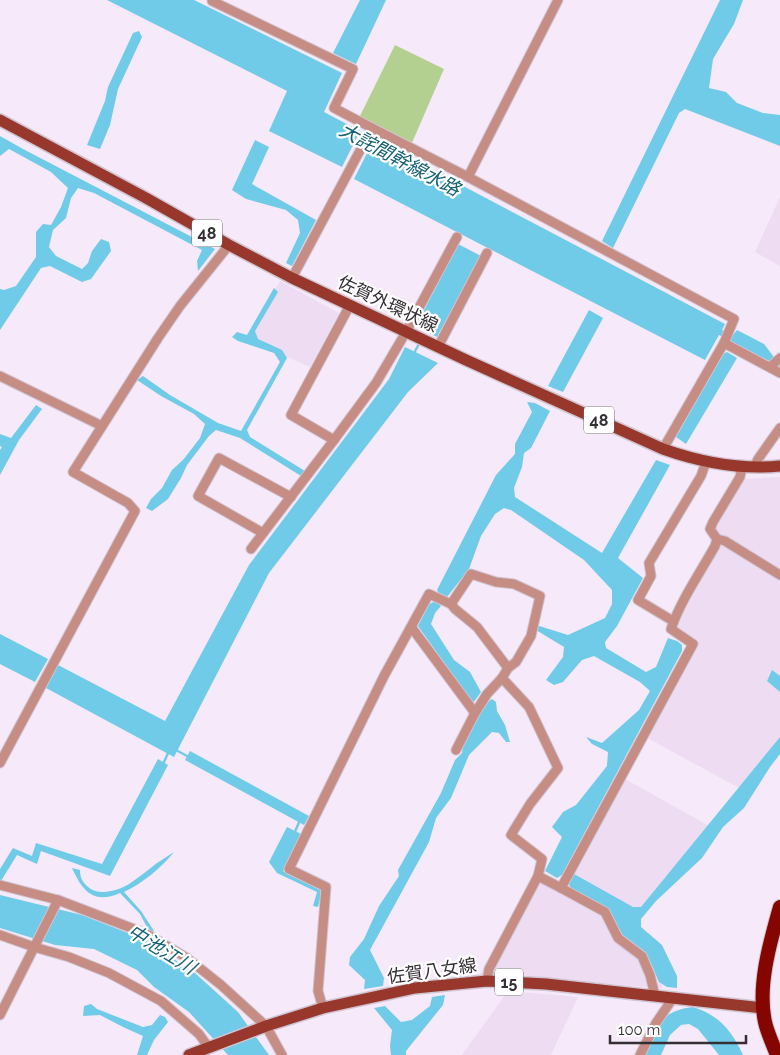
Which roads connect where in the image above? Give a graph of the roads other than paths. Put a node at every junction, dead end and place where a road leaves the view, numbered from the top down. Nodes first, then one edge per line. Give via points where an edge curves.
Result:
1 (213, 0) edge
2 (558, 0) edge
3 (0, 120) edge
4 (372, 128) junction
5 (468, 177) junction
6 (457, 237) dead end
7 (229, 245) junction
8 (487, 253) dead end
9 (292, 278) junction
10 (350, 305) junction
11 (406, 332) junction
12 (724, 343) junction
13 (438, 347) junction
14 (779, 359) edge
15 (770, 367) junction
16 (780, 373) edge
17 (0, 376) edge
18 (102, 426) junction
19 (780, 428) edge
20 (334, 440) junction
21 (662, 448) junction
22 (706, 462) junction
23 (755, 466) junction
24 (780, 466) edge
25 (742, 467) junction
26 (291, 497) junction
27 (263, 533) junction
28 (717, 539) junction
29 (251, 549) dead end
30 (780, 575) edge
31 (451, 604) junction
32 (673, 622) junction
33 (412, 628) junction
34 (508, 668) junction
35 (502, 678) junction
36 (475, 712) junction
37 (456, 750) dead end
38 (0, 763) edge
39 (538, 876) junction
40 (565, 881) junction
41 (0, 885) edge
42 (57, 901) junction
43 (780, 907) edge
44 (0, 935) edge
45 (34, 947) junction
46 (487, 981) junction
47 (654, 996) junction
48 (673, 998) junction
49 (323, 1008) junction
50 (763, 1008) junction
51 (0, 1015) edge
52 (263, 1027) junction
53 (212, 1047) junction
54 (189, 1055) edge
55 (282, 1055) edge
56 (640, 1055) edge
57 (777, 1055) edge

1 - 4 street via 353,69 334,108
2 - 5 street
3 - 7 main road, 佐賀外環状線 / 48
4 - 5 street
4 - 9 street
5 - 12 street via 734,319
6 - 11 street
7 - 9 main road, 佐賀外環状線 / 48
7 - 18 street via 174,314
8 - 13 street
9 - 10 main road, 佐賀外環状線 / 48
10 - 11 main road, 佐賀外環状線 / 48
10 - 20 street via 292,415
11 - 13 main road, 佐賀外環状線 / 48
11 - 20 street via 376,383
12 - 15 street
12 - 21 street
13 - 21 main road, 佐賀外環状線 / 48
14 - 15 street
15 - 16 street
17 - 18 street
18 - 38 street via 74,472 128,503 135,511
19 - 23 street
20 - 26 street
21 - 22 main road, 佐賀外環状線 / 48
22 - 25 main road, 佐賀外環状線 / 48
22 - 32 street via 701,476 649,563 651,576 638,600
23 - 24 main road, 佐賀外環状線 / 48
23 - 25 main road, 佐賀外環状線 / 48
25 - 28 street via 740,477 710,529
26 - 27 street
26 - 27 street via 219,458 198,496
27 - 29 street
28 - 30 street
28 - 32 street
31 - 33 street via 429,594
31 - 34 street via 477,627
31 - 34 street via 471,574 514,584 540,596 531,636 516,662
32 - 40 street via 671,629 693,644
33 - 36 street
33 - 49 street via 384,676 289,869 326,888 318,991
34 - 35 street
35 - 36 street
35 - 39 street via 529,707 558,768 511,835 542,859
36 - 37 street
39 - 40 street
39 - 46 street via 489,969
40 - 47 street via 605,912 618,938 642,956
41 - 42 street
42 - 45 street
42 - 52 street via 147,934 187,958 221,985
43 - 50 highway via 770,939 763,981
44 - 45 street
45 - 51 street
45 - 53 street via 110,973 161,1001
46 - 47 main road, 佐賀八女線 / 15
46 - 49 main road, 佐賀八女線 / 15 via 415,988
47 - 48 main road, 佐賀八女線 / 15
48 - 50 main road, 佐賀八女線 / 15
48 - 56 street
49 - 52 main road, 佐賀八女線 / 15
50 - 57 highway
52 - 53 main road, 15
52 - 55 street
53 - 54 main road, 15

